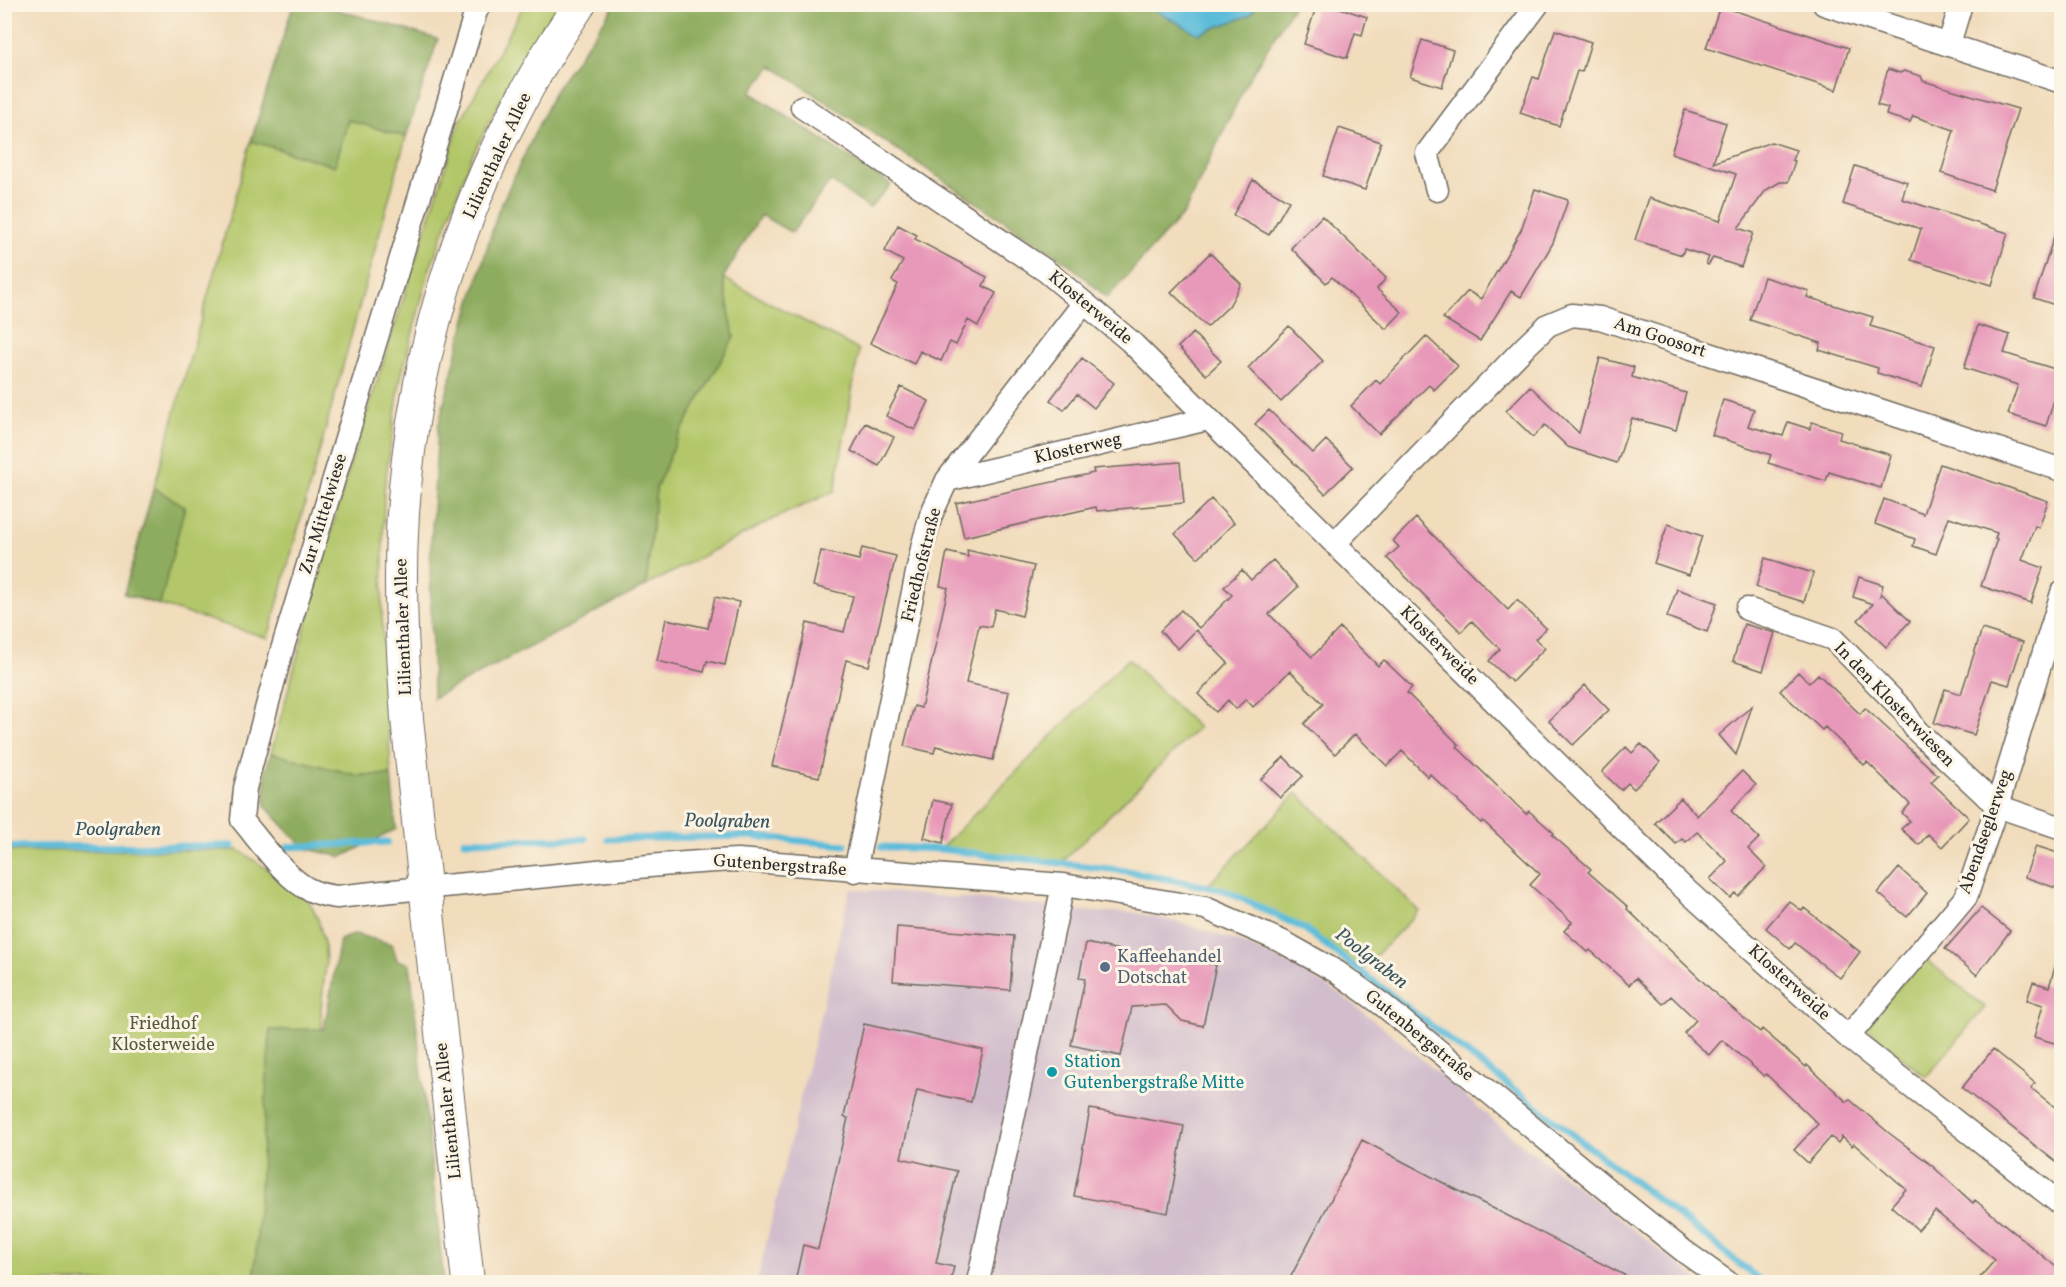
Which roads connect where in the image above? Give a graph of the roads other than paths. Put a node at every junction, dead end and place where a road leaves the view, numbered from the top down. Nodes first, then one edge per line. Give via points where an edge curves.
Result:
1 (480, 4) edge
2 (580, 4) edge
3 (1538, 4) edge
4 (1824, 4) edge
5 (1961, 4) edge
6 (1948, 44) junction
7 (2061, 82) edge
8 (802, 107) dead end
9 (1437, 190) dead end
10 (1084, 303) junction
11 (1208, 419) junction
12 (2061, 470) edge
13 (946, 480) junction
14 (1335, 543) junction
15 (2061, 593) edge
16 (1748, 609) dead end
17 (1997, 807) junction
18 (2061, 828) edge
19 (855, 871) junction
20 (1063, 885) junction
21 (426, 886) junction
22 (1848, 1037) junction
23 (2061, 1205) edge
24 (468, 1282) edge
25 (978, 1282) edge
26 (1727, 1282) edge

1 - 21 street, Zur Mittelwiese via 282,650 245,788 242,820 297,882 324,896
2 - 21 main road, Lilienthaler Allee via 535,76 478,192 445,284 417,403 404,499 402,630 412,772
3 - 9 street via 1427,153
4 - 6 street
5 - 6 street
6 - 7 street
8 - 10 street, Klosterweide via 1046,271
10 - 11 street, Klosterweide via 1130,341
10 - 13 street, Friedhofstraße
11 - 13 street, Klosterweg
11 - 14 street, Klosterweide
12 - 14 street, Am Goosort via 1600,318 1572,315 1548,325 1526,346
13 - 19 street, Friedhofstraße via 923,544
14 - 22 street, Klosterweide via 1675,880
15 - 17 street, Abendseglerweg
16 - 17 street, In den Klosterwiesen via 1833,639 1903,710 1916,730
17 - 18 street
17 - 22 street, Abendseglerweg via 1966,897
19 - 20 street, Gutenbergstraße
19 - 21 street, Gutenbergstraße via 738,861 690,862
20 - 25 street
20 - 26 street, Gutenbergstraße via 1204,908 1283,942 1337,972 1383,1005 1629,1208
21 - 24 main road, Lilienthaler Allee
22 - 23 street, Klosterweide

